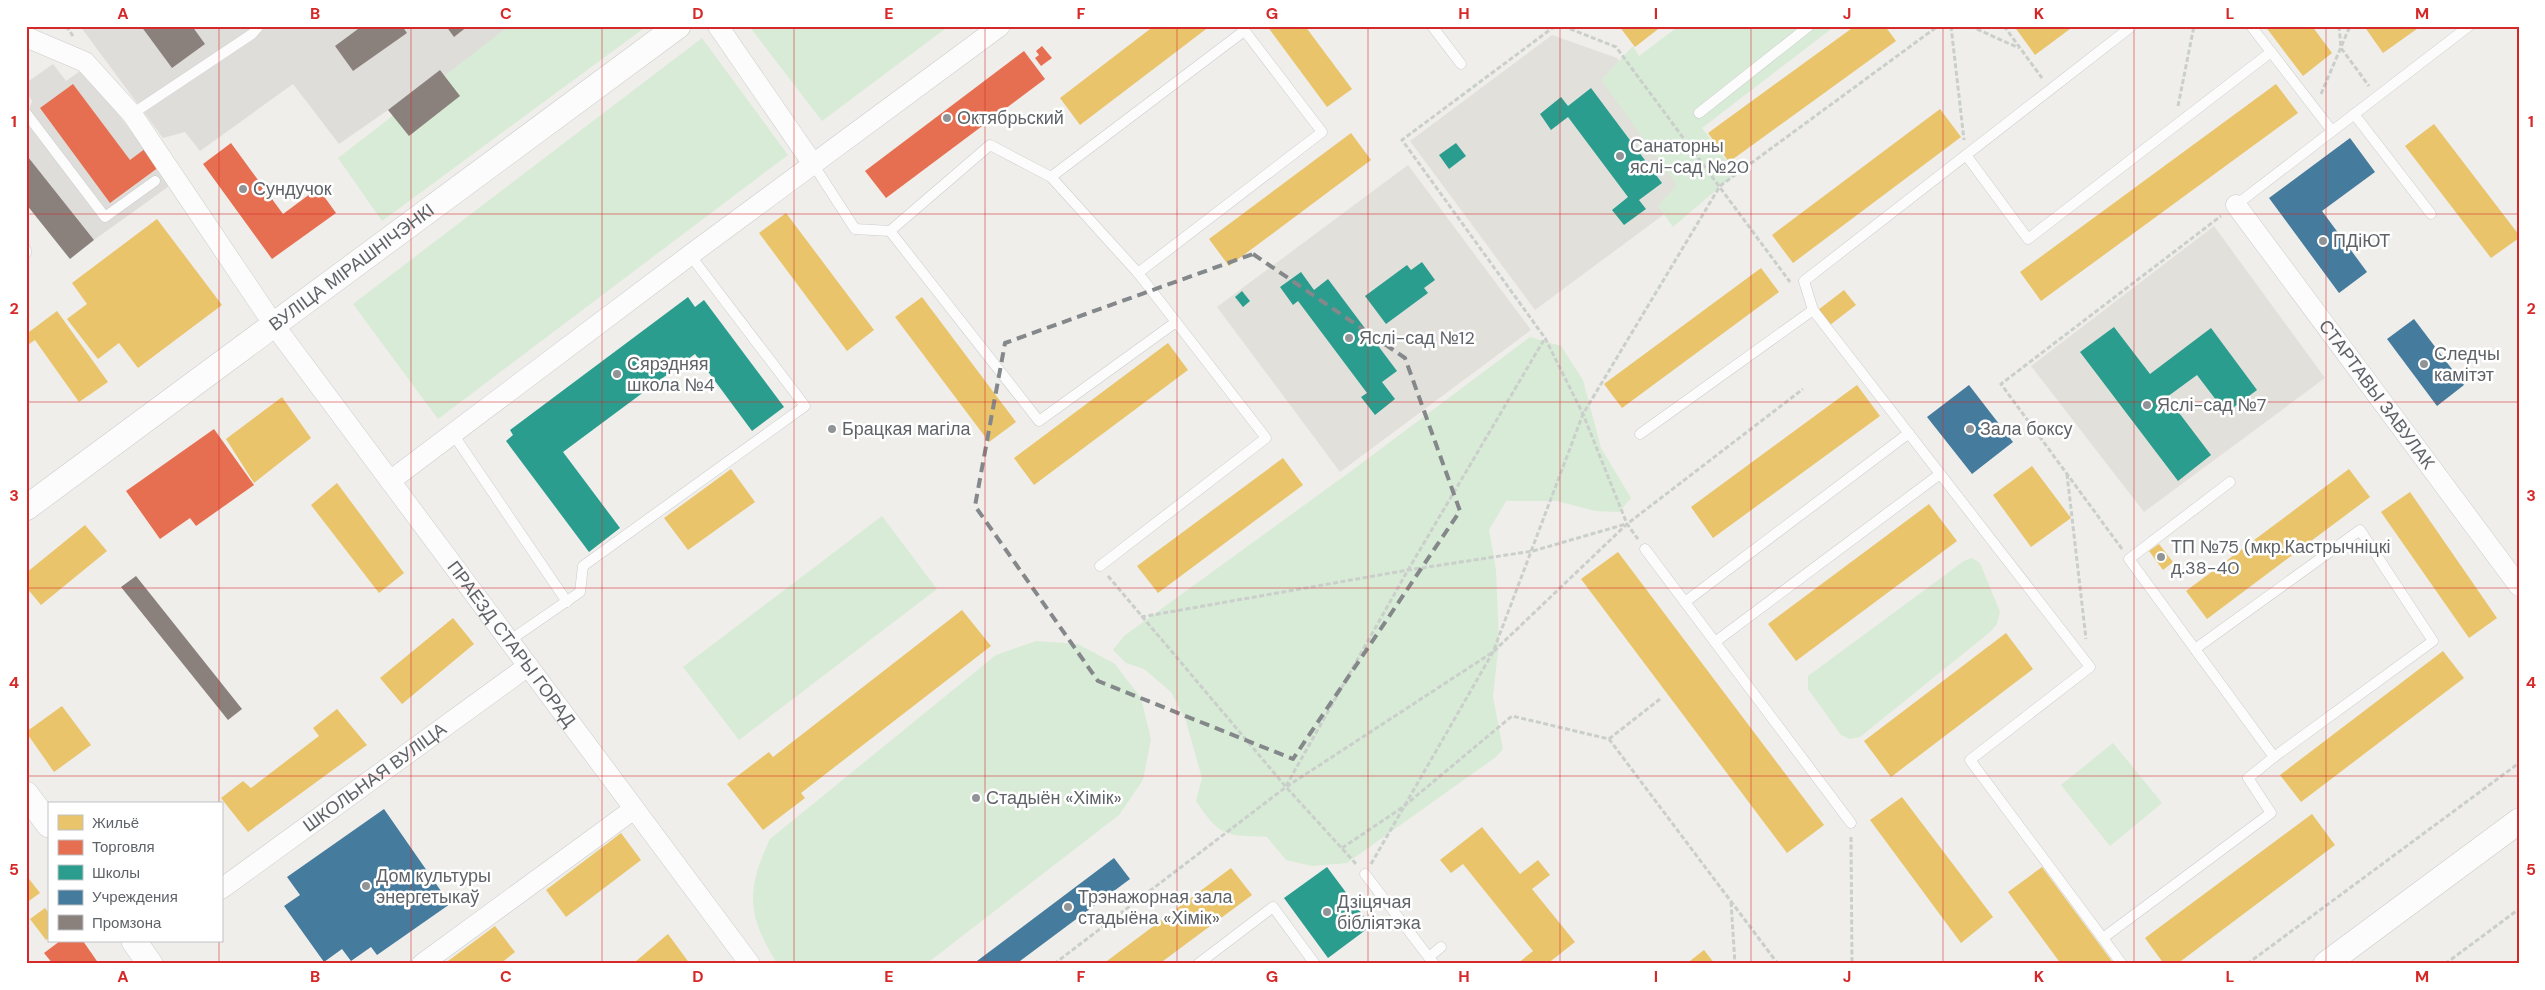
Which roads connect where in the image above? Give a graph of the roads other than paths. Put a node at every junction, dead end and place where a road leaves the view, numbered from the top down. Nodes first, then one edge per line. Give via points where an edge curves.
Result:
1 (259, 26) edge
2 (678, 26) edge
3 (718, 26) edge
4 (1000, 26) edge
5 (1432, 26) edge
6 (1809, 26) edge
7 (2132, 26) edge
8 (2251, 26) edge
9 (2469, 26) edge
10 (1242, 29) edge
11 (26, 37) edge
12 (2271, 52) junction
13 (1461, 64) dead end
14 (26, 113) edge
15 (1699, 113) dead end
16 (132, 114) junction
17 (2354, 114) junction
18 (2332, 131) junction
19 (1966, 155) junction
20 (813, 164) junction
21 (1051, 177) junction
22 (155, 181) dead end
23 (2236, 205) joint
24 (2431, 214) dead end
25 (890, 231) junction
26 (690, 255) junction
27 (1138, 273) junction
28 (1813, 310) junction
29 (1176, 322) junction
30 (274, 325) junction
31 (1909, 433) junction
32 (453, 434) junction
33 (1640, 434) dead end
34 (1940, 474) junction
35 (390, 481) junction
36 (2230, 482) dead end
37 (26, 508) edge
38 (1646, 549) road end
39 (1100, 566) road end
40 (2519, 586) edge
41 (567, 602) junction
42 (1685, 602) junction
43 (509, 641) junction
44 (1715, 642) junction
45 (2196, 649) junction
46 (528, 666) junction
47 (2274, 757) junction
48 (26, 794) edge
49 (634, 809) junction
50 (2519, 821) edge
51 (1851, 823) road end
52 (48, 824) edge
53 (1365, 874) road end
54 (222, 888) edge
55 (2103, 938) junction
56 (1441, 947) dead end
57 (1431, 960) edge
58 (422, 964) edge
59 (750, 964) edge
60 (1198, 964) edge
61 (1315, 964) edge
62 (2122, 964) edge
63 (2326, 964) edge

1 - 16 lane via 252,34
2 - 30 street, ВУЛІЦА МІРАШНІЧЭНКІ
3 - 20 street
4 - 20 street
5 - 13 lane
6 - 15 lane
7 - 19 lane
8 - 12 lane
9 - 17 lane
10 - 21 lane
10 - 27 lane via 1322,132
11 - 16 street, ПРАЕЗД СТАРЫ ГОРАД via 85,62
12 - 18 lane
12 - 19 lane via 2028,239
14 - 22 lane via 105,217
16 - 30 street, ПРАЕЗД СТАРЫ ГОРАД
17 - 18 lane
17 - 24 lane
18 - 23 lane
19 - 28 lane via 1804,281
20 - 25 lane via 854,229
20 - 26 street
21 - 25 lane via 990,145
21 - 27 lane
23 - 40 street, СТАРТАВЫ ЗАВУЛАК
25 - 29 lane via 1039,421
26 - 32 street
26 - 41 lane via 805,406 583,566 580,592
27 - 29 lane
28 - 31 lane
28 - 33 lane
29 - 39 lane via 1266,438
30 - 35 street, ПРАЕЗД СТАРЫ ГОРАД
30 - 37 street, ВУЛІЦА МІРАШНІЧЭНКІ
31 - 34 lane
31 - 42 lane
32 - 35 street
32 - 41 lane
34 - 44 lane
34 - 55 lane via 2090,667 1970,760
35 - 43 street, ПРАЕЗД СТАРЫ ГОРАД
36 - 45 lane via 2130,559
38 - 42 lane
41 - 43 lane
42 - 44 lane
43 - 46 street, ПРАЕЗД СТАРЫ ГОРАД
44 - 51 lane
45 - 47 lane
45 - 47 lane via 2360,530 2433,641
46 - 49 street, ПРАЕЗД СТАРЫ ГОРАД
46 - 54 street, ШКОЛЬНАЯ ВУЛІЦА
47 - 55 lane via 2248,778 2271,813
48 - 52 street
49 - 58 street
49 - 59 street, ПРАЕЗД СТАРЫ ГОРАД
50 - 63 street
53 - 57 lane
55 - 62 lane
56 - 57 lane
60 - 61 lane via 1273,907

